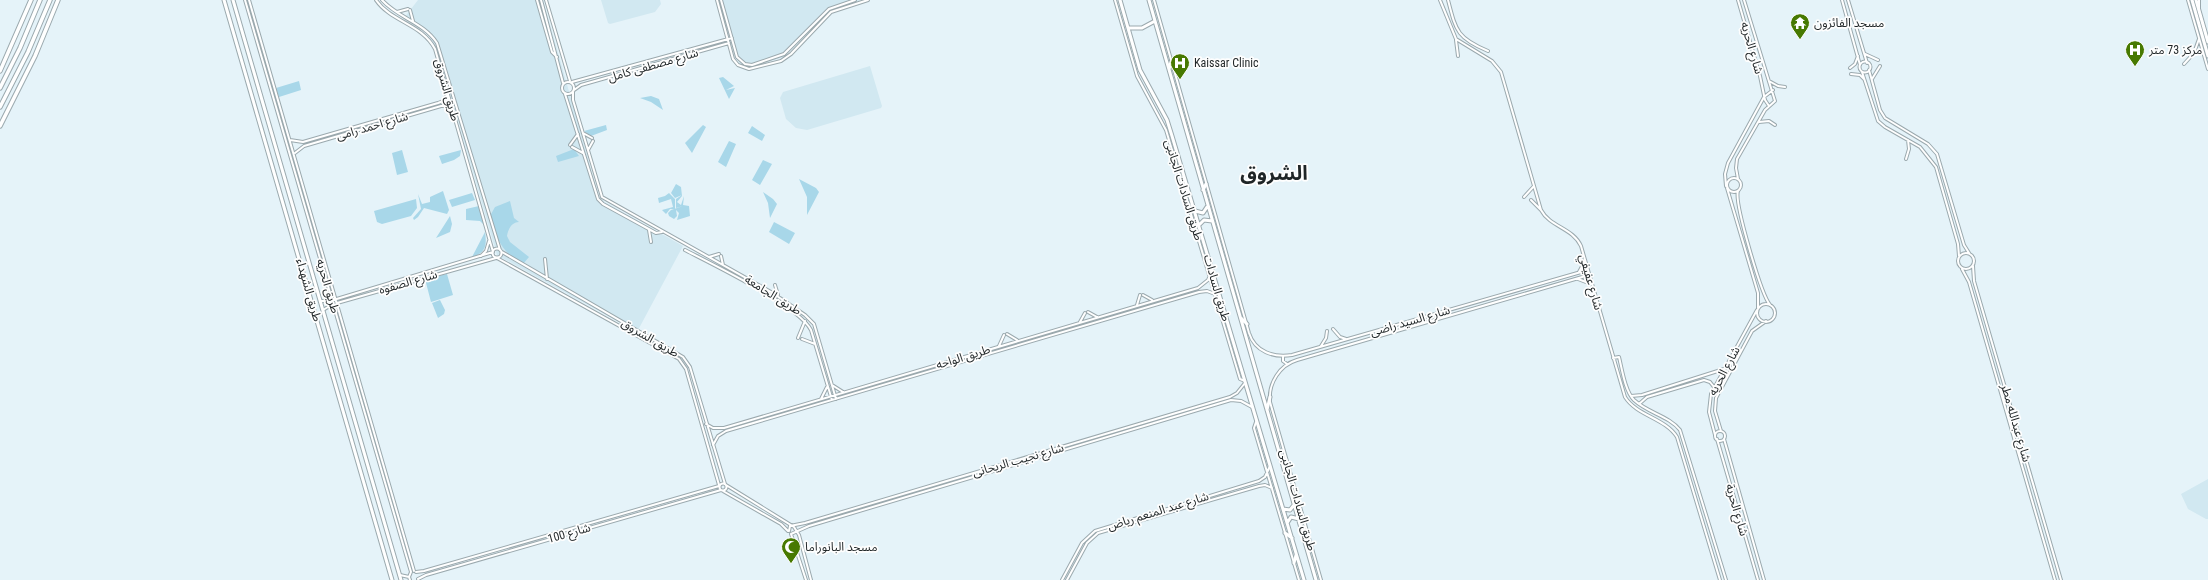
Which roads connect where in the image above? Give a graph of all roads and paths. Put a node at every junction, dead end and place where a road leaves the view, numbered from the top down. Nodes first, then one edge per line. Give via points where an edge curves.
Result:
1 (31, 0) edge
2 (40, 0) edge
3 (50, 0) edge
4 (58, 0) edge
5 (224, 0) edge
6 (232, 0) edge
7 (245, 0) edge
8 (249, 0) edge
9 (376, 0) edge
10 (382, 0) edge
11 (537, 0) edge
12 (541, 0) edge
13 (546, 0) edge
14 (717, 0) edge
15 (721, 0) edge
16 (855, 0) edge
17 (868, 0) edge
18 (1115, 0) edge
19 (1120, 0) edge
20 (1149, 0) edge
21 (1154, 0) edge
22 (1440, 0) edge
23 (1448, 0) edge
24 (1738, 0) edge
25 (1744, 0) edge
26 (1842, 0) edge
27 (1848, 0) edge
28 (2188, 0) edge
29 (2192, 0) edge
30 (2196, 0) edge
31 (2199, 0) edge
32 (2198, 9) junction
33 (236, 11) junction
34 (397, 12) junction
35 (228, 13) junction
36 (1155, 21) junction
37 (413, 22) junction
38 (1128, 28) junction
39 (2202, 28) junction
40 (1753, 29) junction
41 (1747, 31) junction
42 (732, 38) junction
43 (2199, 38) junction
44 (728, 39) junction
45 (799, 39) junction
46 (1456, 39) junction
47 (723, 40) junction
48 (733, 42) junction
49 (802, 42) junction
50 (2208, 42) edge
51 (729, 43) junction
52 (724, 44) junction
53 (793, 45) junction
54 (796, 48) junction
55 (1862, 48) junction
56 (1857, 49) junction
57 (1488, 51) dead end
58 (1135, 53) junction
59 (1864, 53) junction
60 (1858, 55) junction
61 (557, 56) junction
62 (1131, 56) junction
63 (1458, 56) dead end
64 (2208, 56) edge
65 (1878, 60) dead end
66 (1171, 62) junction
67 (1867, 63) junction
68 (2184, 64) dead end
69 (1860, 65) junction
70 (1880, 66) dead end
71 (1850, 68) dead end
72 (2208, 69) edge
73 (1169, 70) junction
74 (1870, 70) junction
75 (0, 71) edge
76 (1862, 72) junction
77 (1851, 74) dead end
78 (1871, 80) junction
79 (1768, 81) junction
80 (571, 82) junction
81 (1865, 82) junction
82 (563, 83) junction
83 (1872, 84) junction
84 (1867, 86) junction
85 (1785, 87) dead end
86 (0, 88) edge
87 (1773, 90) junction
88 (573, 91) junction
89 (448, 94) junction
90 (565, 94) junction
91 (1764, 97) junction
92 (1149, 98) junction
93 (1155, 99) junction
94 (1769, 106) junction
95 (0, 107) edge
96 (453, 110) junction
97 (1181, 114) junction
98 (1186, 117) junction
99 (1758, 122) junction
100 (1776, 125) dead end
101 (0, 126) edge
102 (356, 127) junction
103 (357, 130) junction
104 (343, 131) junction
105 (582, 132) junction
106 (288, 133) junction
107 (578, 133) junction
108 (284, 134) junction
109 (344, 134) junction
110 (1913, 136) junction
111 (290, 140) junction
112 (1909, 140) junction
113 (588, 151) junction
114 (584, 153) junction
115 (1733, 153) junction
116 (294, 154) junction
117 (1738, 156) junction
118 (466, 157) junction
119 (471, 157) junction
120 (1906, 159) dead end
121 (467, 160) junction
122 (1942, 168) junction
123 (1937, 170) junction
124 (1738, 179) junction
125 (1206, 184) junction
126 (1534, 186) junction
127 (1726, 187) junction
128 (1203, 190) junction
129 (1738, 191) junction
130 (1950, 194) junction
131 (1944, 195) junction
132 (1524, 197) dead end
133 (1531, 200) dead end
134 (1952, 203) junction
135 (1947, 205) junction
136 (1208, 207) junction
137 (1541, 210) junction
138 (1195, 211) junction
139 (1741, 216) junction
140 (1735, 217) junction
141 (1212, 221) junction
142 (1199, 226) junction
143 (648, 229) junction
144 (662, 232) junction
145 (489, 238) junction
146 (651, 242) dead end
147 (1963, 242) junction
148 (1958, 244) junction
149 (1750, 248) junction
150 (500, 250) junction
151 (685, 250) dead end
152 (1745, 250) junction
153 (493, 252) junction
154 (502, 252) junction
155 (1969, 253) junction
156 (1959, 256) junction
157 (708, 257) junction
158 (480, 258) junction
159 (496, 258) junction
160 (544, 260) dead end
161 (1585, 261) junction
162 (724, 266) junction
163 (1973, 266) junction
164 (1962, 269) junction
165 (1212, 270) junction
166 (1588, 270) junction
167 (1579, 272) junction
168 (1589, 275) junction
169 (1210, 277) junction
170 (1577, 279) junction
171 (547, 280) junction
172 (399, 281) junction
173 (1974, 281) junction
174 (1969, 282) junction
175 (1592, 284) junction
176 (386, 285) junction
177 (400, 285) junction
178 (775, 286) dead end
179 (1196, 288) junction
180 (1762, 288) junction
181 (387, 289) junction
182 (1757, 289) junction
183 (1197, 292) junction
184 (1215, 294) junction
185 (778, 296) junction
186 (336, 299) junction
187 (332, 300) junction
188 (320, 301) junction
189 (1153, 301) junction
190 (337, 303) junction
191 (333, 304) junction
192 (1137, 305) junction
193 (1770, 305) junction
194 (1758, 309) junction
195 (323, 311) junction
196 (605, 312) junction
197 (610, 315) junction
198 (603, 316) junction
199 (1239, 316) junction
200 (1098, 317) junction
201 (608, 319) junction
202 (806, 321) junction
203 (1080, 322) junction
204 (1766, 322) junction
205 (1247, 324) junction
206 (1748, 326) junction
207 (1332, 329) dead end
208 (1753, 330) junction
209 (1327, 331) dead end
210 (798, 338) dead end
211 (802, 339) dead end
212 (1347, 339) junction
213 (1018, 341) junction
214 (1992, 343) junction
215 (815, 344) junction
216 (1987, 345) junction
217 (999, 346) junction
218 (1320, 347) junction
219 (1283, 356) junction
220 (1613, 358) junction
221 (1620, 361) junction
222 (1614, 362) junction
223 (1287, 364) junction
224 (1725, 369) junction
225 (1245, 382) junction
226 (832, 384) junction
227 (828, 386) junction
228 (1714, 388) junction
229 (844, 392) junction
230 (835, 395) junction
231 (831, 396) junction
232 (1631, 396) junction
233 (1230, 397) junction
234 (1270, 397) junction
235 (836, 399) junction
236 (820, 400) junction
237 (832, 400) junction
238 (1232, 400) junction
239 (1640, 404) junction
240 (1253, 408) junction
241 (789, 409) junction
242 (2012, 409) junction
243 (2006, 410) junction
244 (790, 412) junction
245 (1267, 412) junction
246 (1660, 416) junction
247 (761, 417) junction
248 (370, 418) junction
249 (366, 419) junction
250 (1657, 420) junction
251 (762, 421) junction
252 (1257, 421) junction
253 (1712, 421) junction
254 (1718, 421) junction
255 (1145, 422) junction
256 (706, 424) junction
257 (1146, 426) junction
258 (728, 427) junction
259 (729, 431) junction
260 (1721, 431) junction
261 (1716, 435) junction
262 (1717, 439) junction
263 (1724, 439) junction
264 (362, 444) junction
265 (712, 446) junction
266 (354, 447) junction
267 (1726, 450) junction
268 (1046, 451) junction
269 (1720, 452) junction
270 (1048, 455) junction
271 (367, 463) junction
272 (360, 465) junction
273 (1270, 465) junction
274 (1268, 472) junction
275 (960, 477) junction
276 (962, 481) junction
277 (1257, 482) junction
278 (725, 484) junction
279 (719, 486) junction
280 (1258, 486) junction
281 (1272, 488) junction
282 (722, 490) junction
283 (1294, 504) junction
284 (1176, 505) junction
285 (396, 506) junction
286 (392, 507) junction
287 (1282, 507) junction
288 (1742, 507) junction
289 (1737, 508) junction
290 (1178, 510) junction
291 (845, 511) junction
292 (846, 515) junction
293 (2043, 518) junction
294 (1299, 519) junction
295 (813, 520) junction
296 (2038, 520) junction
297 (1287, 524) junction
298 (792, 525) junction
299 (814, 525) junction
300 (789, 531) junction
301 (797, 531) junction
302 (1285, 533) junction
303 (791, 534) junction
304 (542, 537) junction
305 (1308, 537) junction
306 (1292, 539) junction
307 (543, 541) junction
308 (1306, 545) junction
309 (508, 547) junction
310 (509, 550) junction
311 (1296, 553) junction
312 (1311, 561) junction
313 (1294, 563) junction
314 (1317, 567) junction
315 (808, 570) junction
316 (803, 571) junction
317 (411, 572) junction
318 (415, 572) junction
319 (400, 575) junction
320 (409, 579) edge
321 (392, 580) edge
322 (401, 580) edge
323 (418, 580) edge
324 (806, 580) edge
325 (811, 580) edge
326 (1062, 580) edge
327 (1067, 580) edge
328 (1299, 580) edge
329 (1304, 580) edge
330 (1316, 580) edge
331 (1321, 580) edge
332 (1720, 580) edge
333 (1726, 580) edge
334 (1758, 580) edge
335 (1764, 580) edge
336 (2055, 580) edge
337 (2061, 580) edge

1 - 75 highway
2 - 86 highway
3 - 95 highway via 28,52
4 - 101 highway via 33,60
5 - 6 main road via 228,3
5 - 35 main road, طريق الشهداء
6 - 33 main road, طريق الشهداء
7 - 108 street, طريق الحريه
8 - 106 street, طريق الحريه
9 - 89 street, طريق الشروق via 386,11 420,31 428,39 437,55
10 - 34 street, طريق الشروق
11 - 61 street via 552,52
12 - 61 street
13 - 80 street
14 - 44 street
15 - 42 street
16 - 45 street via 829,9
17 - 49 street via 831,12
18 - 62 street, طريق السادات الجانبى
19 - 38 main road, طريق السادات
20 - 36 main road, طريق السادات
21 - 66 street, طريق السادات الجانبى
22 - 46 street
23 - 57 street via 1459,34 1468,42
24 - 41 street, شارع الحريه
25 - 40 street, شارع الحريه
26 - 56 street
27 - 55 street
28 - 43 street
29 - 39 main road
30 - 32 main road
31 - 32 street
32 - 39 main road
33 - 35 main road via 231,8
33 - 188 main road, طريق الشهداء
34 - 37 street, طريق الشروق
34 - 37 street via 409,9
35 - 266 main road, طريق الشهداء
36 - 38 main road via 1142,28
36 - 73 main road, طريق السادات
37 - 119 street, طريق الشروق via 430,34 439,49
38 - 58 main road, طريق السادات
39 - 50 main road
39 - 64 main road
40 - 41 street
40 - 79 street, شارع الحريه
41 - 91 street, شارع الحريه
42 - 44 street, شارع مصطفى كامل
42 - 48 street
43 - 68 street via 2194,53
43 - 72 street
44 - 47 street, شارع مصطفى كامل
44 - 51 street
45 - 49 street
45 - 53 street
46 - 63 street
46 - 126 street, شارع عفيفي via 1494,63 1502,74
47 - 52 street
47 - 80 street, شارع مصطفى كامل
48 - 51 street, شارع مصطفى كامل
48 - 53 street via 739,60 748,65 781,56
49 - 54 street
51 - 52 street, شارع مصطفى كامل
51 - 54 street via 736,62 749,69 781,61
52 - 88 street, شارع مصطفى كامل via 581,85
53 - 54 street
55 - 56 street
55 - 59 street
56 - 60 street
58 - 62 main road
58 - 93 main road, طريق السادات
59 - 65 street
59 - 67 street
60 - 69 street
60 - 71 street via 1855,64
61 - 82 street
62 - 92 street, طريق السادات الجانبى via 1138,79
66 - 73 main road
66 - 98 street, طريق السادات الجانبى
67 - 69 street
67 - 74 street
69 - 76 street
70 - 78 street
73 - 97 main road, طريق السادات
74 - 76 street
74 - 78 street
76 - 81 street
77 - 81 street via 1860,75
78 - 83 street
79 - 85 street
79 - 87 street, شارع الحريه
80 - 82 street, شارع مصطفى كامل
80 - 88 street, طريق الجامعة
81 - 84 street
82 - 90 street, طريق الجامعة via 562,89
83 - 84 street
83 - 110 street via 1885,118
84 - 112 street via 1874,113 1880,123
87 - 91 street
87 - 94 street via 1775,101
88 - 90 street, شارع مصطفى كامل
88 - 105 street, طريق الجامعة
89 - 96 street, طريق الشروق
89 - 102 street, شارع احمد رامى via 440,102
90 - 107 street, طريق الجامعة
91 - 94 street, شارع الحريه
91 - 115 street
92 - 93 main road
92 - 169 street, طريق السادات الجانبى via 1166,130
93 - 138 main road, طريق السادات via 1169,127
94 - 99 street
96 - 103 street, شارع احمد رامى via 441,106
96 - 118 street, طريق الشروق
97 - 98 main road
97 - 128 main road, طريق السادات
98 - 125 street, طريق السادات الجانبى
99 - 100 street via 1765,120
99 - 117 street
102 - 103 street
102 - 104 street, شارع احمد رامى
103 - 109 street, شارع احمد رامى
104 - 109 street
104 - 111 street, شارع احمد رامى via 303,142
105 - 113 street, طريق الجامعة
105 - 113 street via 593,140
106 - 108 street
106 - 111 street, طريق الحريه
107 - 114 street, طريق الجامعة
107 - 114 street via 571,146
108 - 187 street, طريق الحريه
109 - 116 street, شارع احمد رامى via 301,146
110 - 112 street via 1913,139
110 - 122 street via 1933,148
111 - 116 street, طريق الحريه
112 - 120 street
112 - 123 street via 1922,149
113 - 144 street, طريق الجامعة via 602,197
114 - 143 street, طريق الجامعة via 600,202
115 - 117 street
115 - 127 street via 1725,170
116 - 186 street, طريق الحريه
117 - 124 street
118 - 119 street
118 - 121 street, طريق الشروق
119 - 121 street
119 - 150 street, طريق الشروق
121 - 145 street, طريق الشروق
122 - 123 street
122 - 130 street
123 - 131 street
124 - 127 street via 1730,179
124 - 129 street via 1741,185
125 - 128 main road
125 - 205 street, طريق السادات الجانبى
126 - 132 street
126 - 137 street, شارع عفيفي
127 - 129 street via 1732,192
127 - 140 street
128 - 136 main road, طريق السادات
129 - 139 street
130 - 131 street
130 - 134 street
131 - 135 street
133 - 137 street
134 - 135 street via 1948,202
134 - 147 street
135 - 148 street
136 - 138 main road via 1202,213
136 - 141 main road, طريق السادات
137 - 161 street, شارع عفيفي via 1548,219 1577,239
138 - 142 main road, طريق السادات
139 - 140 street
139 - 149 street
140 - 152 street
141 - 142 main road via 1204,220
141 - 199 main road, طريق السادات
142 - 165 main road, طريق السادات
143 - 144 street, طريق الجامعة via 656,233
143 - 146 street
144 - 157 street, طريق الجامعة
145 - 153 street, طريق الشروق
145 - 158 street via 486,251
147 - 148 street
147 - 155 street
148 - 156 street
149 - 152 street
149 - 180 street
150 - 153 street, شارع الصفوه
150 - 154 street, طريق الشروق
151 - 202 street, طريق الجامعة via 769,296
152 - 182 street
153 - 158 street, شارع الصفوه
153 - 159 street, طريق الشروق
154 - 159 street via 501,256
154 - 171 street, طريق الشروق
155 - 156 street via 1962,253
155 - 163 street via 1974,257
156 - 164 street via 1958,262
157 - 162 street, طريق الجامعة
157 - 162 street via 720,255
158 - 172 street, شارع الصفوه
159 - 177 street, شارع الصفوه
159 - 198 street, طريق الشروق
160 - 171 street
161 - 166 street, شارع عفيفي
161 - 167 street
162 - 185 street, طريق الجامعة
163 - 164 street
163 - 173 street, شارع عبدالله مطر
164 - 174 street, شارع عبدالله مطر
165 - 169 street
165 - 225 main road, طريق السادات
166 - 167 street, شارع السيد راضى
166 - 168 street, شارع عفيفي
167 - 212 street, شارع السيد راضى
168 - 170 street, شارع السيد راضى
168 - 175 street, شارع عفيفي
169 - 179 street, طريق الواحه
169 - 184 street, طريق السادات الجانبى
170 - 175 street
170 - 223 street, شارع السيد راضى
171 - 196 street, طريق الشروق
172 - 176 street, شارع الصفوه
172 - 177 street
173 - 174 street
173 - 214 street, شارع عبدالله مطر
174 - 216 street, شارع عبدالله مطر
175 - 220 street, شارع عفيفي
176 - 181 street
176 - 186 street, شارع الصفوه
177 - 181 street, شارع الصفوه
178 - 185 street
179 - 183 street
179 - 189 street, طريق الواحه
180 - 182 street
180 - 193 street
181 - 190 street, شارع الصفوه
182 - 194 street
183 - 184 street, طريق الواحه via 1207,291
183 - 235 street, طريق الواحه
184 - 225 street, طريق السادات الجانبى via 1240,379
185 - 226 street, طريق الجامعة via 813,323
186 - 187 street, شارع الصفوه
186 - 190 street, طريق الحريه
187 - 188 street, شارع الصفوه
187 - 191 street, طريق الحريه
188 - 195 main road, طريق الشهداء
189 - 192 street, طريق الواحه
189 - 192 street via 1142,295
190 - 191 street, شارع الصفوه
190 - 248 street, طريق الحريه
191 - 195 street, شارع الصفوه
191 - 249 street, طريق الحريه
192 - 200 street, طريق الواحه
193 - 194 street via 1765,304
193 - 204 street via 1774,314
194 - 204 street via 1759,319
194 - 206 street, شارع الحريه
195 - 264 main road, طريق الشهداء
196 - 197 street, طريق الشروق
196 - 198 street
197 - 201 street
197 - 256 street, طريق الشروق via 683,357 690,367
198 - 201 street, طريق الشروق
199 - 205 main road
199 - 245 main road, طريق السادات
200 - 203 street, طريق الواحه
200 - 203 street via 1086,312
201 - 279 street, طريق الشروق via 682,362
202 - 210 street
202 - 215 street, طريق الجامعة
203 - 213 street, طريق الواحه
204 - 208 street, شارع الحريه
205 - 219 street, شارع السيد راضى via 1255,346 1271,354
206 - 208 street via 1752,326
206 - 224 street, شارع الحريه
207 - 212 street via 1340,337
208 - 254 street, شارع الحريه via 1716,398 1714,407
209 - 218 street
211 - 215 street
212 - 218 street, شارع السيد راضى
213 - 217 street, طريق الواحه
213 - 217 street via 1006,334
214 - 216 street
214 - 242 street, شارع عبدالله مطر
215 - 227 street, طريق الجامعة
216 - 243 street, شارع عبدالله مطر
217 - 229 street, طريق الواحه
218 - 219 street, شارع السيد راضى
219 - 223 street via 1283,361
220 - 221 street via 1618,357
220 - 222 street, شارع عفيفي
221 - 222 street
221 - 232 street
222 - 250 street, شارع عفيفي via 1627,400
223 - 234 street via 1275,378
224 - 228 street, شارع الحريه
224 - 232 street via 1642,395
225 - 233 street, شارع نجيب الريحانى via 1240,390
225 - 240 main road, طريق السادات
226 - 229 street
226 - 230 street, طريق الجامعة
227 - 231 street, طريق الجامعة
227 - 236 street
228 - 239 street via 1710,382 1704,380 1647,397
228 - 253 street, شارع الحريه via 1709,403
229 - 230 street, طريق الواحه
230 - 231 street, طريق الواحه
230 - 235 street, طريق الجامعة
231 - 236 street, طريق الواحه
231 - 237 street, طريق الجامعة
232 - 239 street
233 - 238 street
233 - 255 street, شارع نجيب الريحانى
234 - 245 main road
234 - 305 street, طريق السادات الجانبى
235 - 237 street, طريق الواحه
236 - 241 street, طريق الواحه
237 - 244 street, طريق الواحه
238 - 240 street via 1246,402
238 - 257 street, شارع نجيب الريحانى
239 - 246 street
240 - 252 main road, طريق السادات
241 - 244 street
241 - 247 street, طريق الواحه
242 - 243 street
242 - 293 street, شارع عبدالله مطر
243 - 296 street, شارع عبدالله مطر
244 - 251 street, طريق الواحه
245 - 283 main road, طريق السادات
246 - 250 street
246 - 333 street via 1677,427 1684,438
247 - 251 street
247 - 258 street, طريق الواحه
248 - 249 street
248 - 285 street, طريق الحريه
249 - 286 street, طريق الحريه
250 - 332 street, شارع عفيفي via 1673,431 1679,441
251 - 259 street, طريق الواحه
252 - 273 main road, طريق السادات
252 - 274 street, طريق السادات الجانبى via 1254,428
253 - 254 street
253 - 261 street, شارع الحريه
254 - 260 street, شارع الحريه
255 - 257 street
255 - 268 street, شارع نجيب الريحانى
256 - 258 street, طريق الواحه via 717,429
256 - 265 street, طريق الشروق
257 - 270 street, شارع نجيب الريحانى
258 - 259 street
259 - 265 street, طريق الواحه via 718,436
260 - 261 street
260 - 263 street via 1725,434
261 - 262 street
262 - 263 street
262 - 269 street, شارع الحرية
263 - 267 street, شارع الحرية
264 - 266 main road via 359,450
264 - 271 main road, طريق الشهداء
265 - 278 street, طريق الشروق
266 - 272 main road, طريق الشهداء
267 - 269 street
267 - 288 street, شارع الحرية
268 - 270 street
268 - 275 street, شارع نجيب الريحانى
269 - 289 street, شارع الحرية
270 - 276 street, شارع نجيب الريحانى
271 - 272 main road via 361,460
271 - 319 main road, طريق الشهداء
272 - 321 main road, طريق الشهداء
273 - 274 street
273 - 287 main road, طريق السادات
274 - 277 street, شارع عبد المنعم رياض
274 - 281 street, طريق السادات الجانبى
275 - 276 street
275 - 291 street, شارع نجيب الريحانى
276 - 292 street, شارع نجيب الريحانى
277 - 280 street
277 - 284 street, شارع عبد المنعم رياض
278 - 279 street, شارع 100
278 - 282 street via 726,489
278 - 298 street
279 - 282 street, طريق الشروق
279 - 304 street, شارع 100
280 - 281 street, شارع عبد المنعم رياض
280 - 290 street, شارع عبد المنعم رياض
281 - 302 street, طريق السادات الجانبى
282 - 300 street
282 - 307 street, شارع 100
283 - 287 main road via 1290,510
283 - 294 main road, طريق السادات
284 - 290 street
284 - 326 street, شارع عبد المنعم رياض via 1092,533 1082,543
285 - 286 street
285 - 318 street, طريق الحريه
286 - 317 street, طريق الحريه
287 - 297 main road, طريق السادات
288 - 289 street
288 - 335 street, شارع الحرية
289 - 334 street, شارع الحرية
290 - 327 street, شارع عبد المنعم رياض via 1095,535 1087,543
291 - 292 street
291 - 295 street, شارع نجيب الريحانى
292 - 299 street, شارع نجيب الريحانى
293 - 296 street
293 - 337 street, شارع عبدالله مطر
294 - 297 main road via 1291,517
294 - 308 main road, طريق السادات
295 - 298 street, شارع نجيب الريحانى
295 - 299 street
296 - 336 street, شارع عبدالله مطر
297 - 306 main road, طريق السادات
298 - 300 street
298 - 301 street
299 - 301 street, شارع نجيب الريحانى
300 - 303 street
301 - 303 street, شارع نجيب الريحانى
301 - 315 street
302 - 306 main road
302 - 313 street, طريق السادات الجانبى
303 - 316 street
304 - 307 street
304 - 309 street, شارع 100
305 - 308 main road
305 - 314 street, طريق السادات الجانبى
306 - 311 main road, طريق السادات
307 - 310 street, شارع 100
308 - 312 main road, طريق السادات
309 - 310 street
309 - 318 street, شارع 100
310 - 323 street, شارع 100 via 426,575
311 - 313 main road
311 - 329 main road, طريق السادات
312 - 314 main road
312 - 330 main road, طريق السادات
313 - 328 street, طريق السادات الجانبى
314 - 331 street, طريق السادات الجانبى
315 - 316 street
315 - 325 street
316 - 324 street
317 - 318 street, شارع 100
317 - 320 street
318 - 323 street, طريق الحريه via 419,576
319 - 320 street
319 - 322 main road, طريق الشهداء

